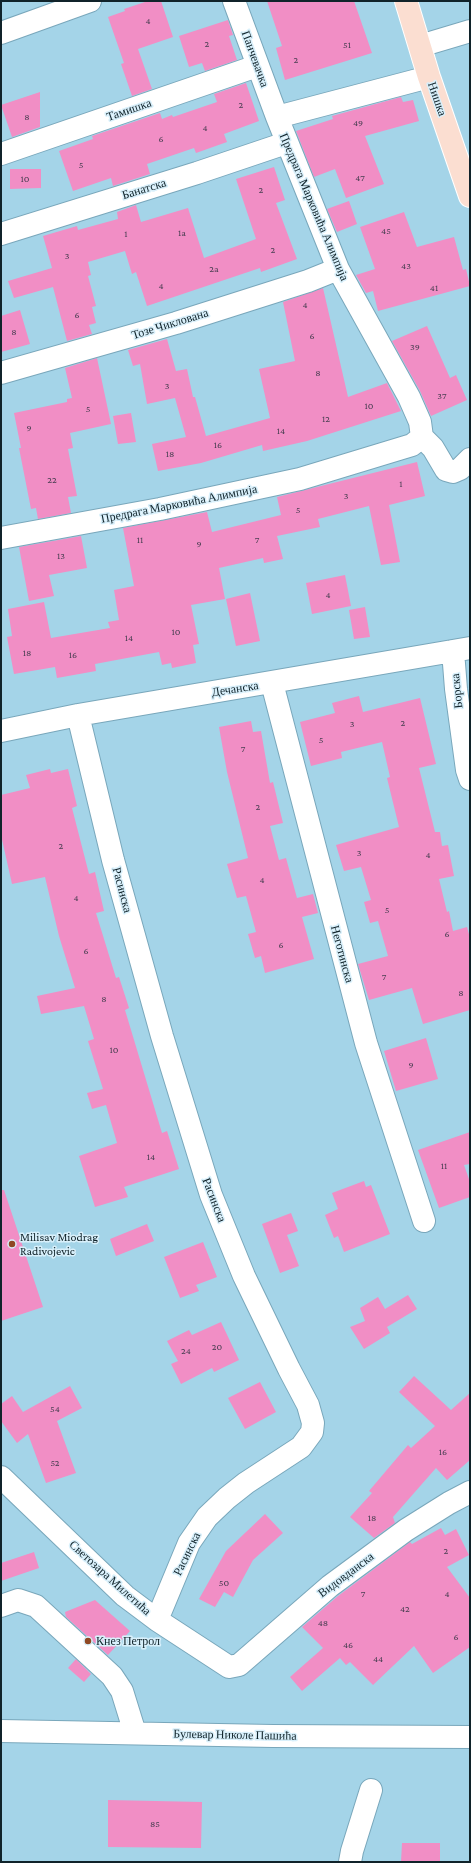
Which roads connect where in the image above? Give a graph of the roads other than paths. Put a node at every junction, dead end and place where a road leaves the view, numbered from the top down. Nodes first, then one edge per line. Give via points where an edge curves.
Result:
1 (90, 1) edge
2 (234, 1) edge
3 (406, 1) edge
4 (470, 31) edge
5 (1, 34) edge
6 (420, 46) junction
7 (257, 66) junction
8 (429, 77) junction
9 (277, 117) junction
10 (286, 143) junction
11 (1, 154) edge
12 (470, 196) edge
13 (1, 234) edge
14 (338, 269) junction
15 (1, 373) edge
16 (422, 437) junction
17 (470, 459) edge
18 (1, 538) edge
19 (461, 649) edge
20 (272, 683) junction
21 (78, 715) junction
22 (1, 731) edge
23 (470, 779) edge
24 (424, 1221) dead end
25 (1, 1477) edge
26 (469, 1496) edge
27 (1, 1606) edge
28 (157, 1620) junction
29 (229, 1666) joint
30 (1, 1731) edge
31 (135, 1733) junction
32 (470, 1737) edge
33 (371, 1790) dead end
34 (350, 1862) edge

1 - 5 street
2 - 7 street, Панчевачка
3 - 6 main road, Нишка
4 - 6 street
6 - 8 main road, Нишка
7 - 9 street, Панчевачка
7 - 11 street, Тамишка
8 - 9 street, Предрага Марковића Алимпија
8 - 12 main road, Нишка
9 - 10 street, Предрага Марковића Алимпија
10 - 13 street, Банатска
10 - 14 street, Предрага Марковића Алимпија
14 - 15 street, Тозе Чиклована via 176,323
14 - 16 street, Предрага Марковића Алимпија via 409,397 420,422
16 - 17 street via 433,448 446,470 453,472 460,469
16 - 18 street, Предрага Марковића Алимпија via 412,445 300,479 160,509
19 - 20 street, Дечанска
19 - 23 street, Борска via 456,689
20 - 21 street, Дечанска
20 - 24 street, Неготинска via 366,1043
21 - 22 street, Дечанска
21 - 28 street, Расинска via 113,860 162,1036 211,1194 244,1276 308,1405 313,1423 312,1432 301,1447 246,1483 207,1517 189,1543
25 - 28 street, Светозара Милетића via 125,1596
26 - 29 street, Видовданска via 449,1503 406,1530 330,1586 239,1665
27 - 31 street via 18,1600 36,1606 112,1676 122,1691
28 - 29 street, Светозара Милетића
30 - 31 street, Булевар Николе Пашића
31 - 32 street, Булевар Николе Пашића
33 - 34 street

